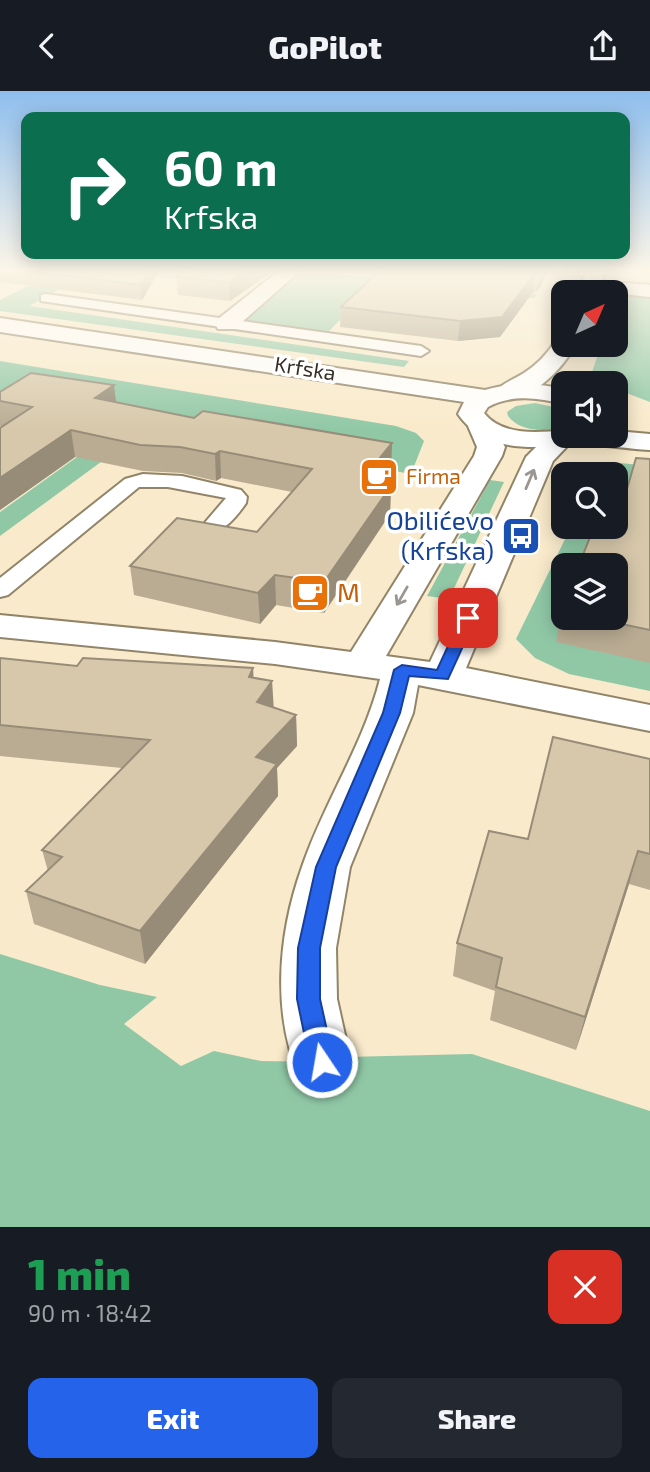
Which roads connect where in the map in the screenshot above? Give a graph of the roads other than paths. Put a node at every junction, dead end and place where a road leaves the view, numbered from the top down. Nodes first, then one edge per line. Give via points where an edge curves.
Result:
1 (219, 323) edge
2 (226, 324) joint
3 (0, 325) edge
4 (0, 339) edge
5 (421, 351) dead end
6 (556, 357) edge
7 (551, 394) edge
8 (486, 407) junction
9 (628, 419) edge
10 (650, 422) edge
11 (551, 437) edge
12 (628, 441) edge
13 (650, 442) edge
14 (554, 448) edge
15 (212, 526) edge
16 (0, 590) edge
17 (0, 626) edge
18 (402, 670) junction
19 (650, 718) edge
20 (322, 1062) dead end

1 - 2 lane
2 - 5 lane
3 - 8 street, Krfska
4 - 8 street, Krfska via 435,406
6 - 8 street via 543,371
7 - 8 street via 538,391
8 - 11 street via 518,438
8 -> 18 street via 488,456
9 - 10 street
12 - 13 street
18 -> 14 street via 540,457
15 - 16 lane via 236,503 237,496 160,479 138,480
17 - 18 street
18 - 19 street
18 - 20 street via 392,713 326,867 309,948 309,999

